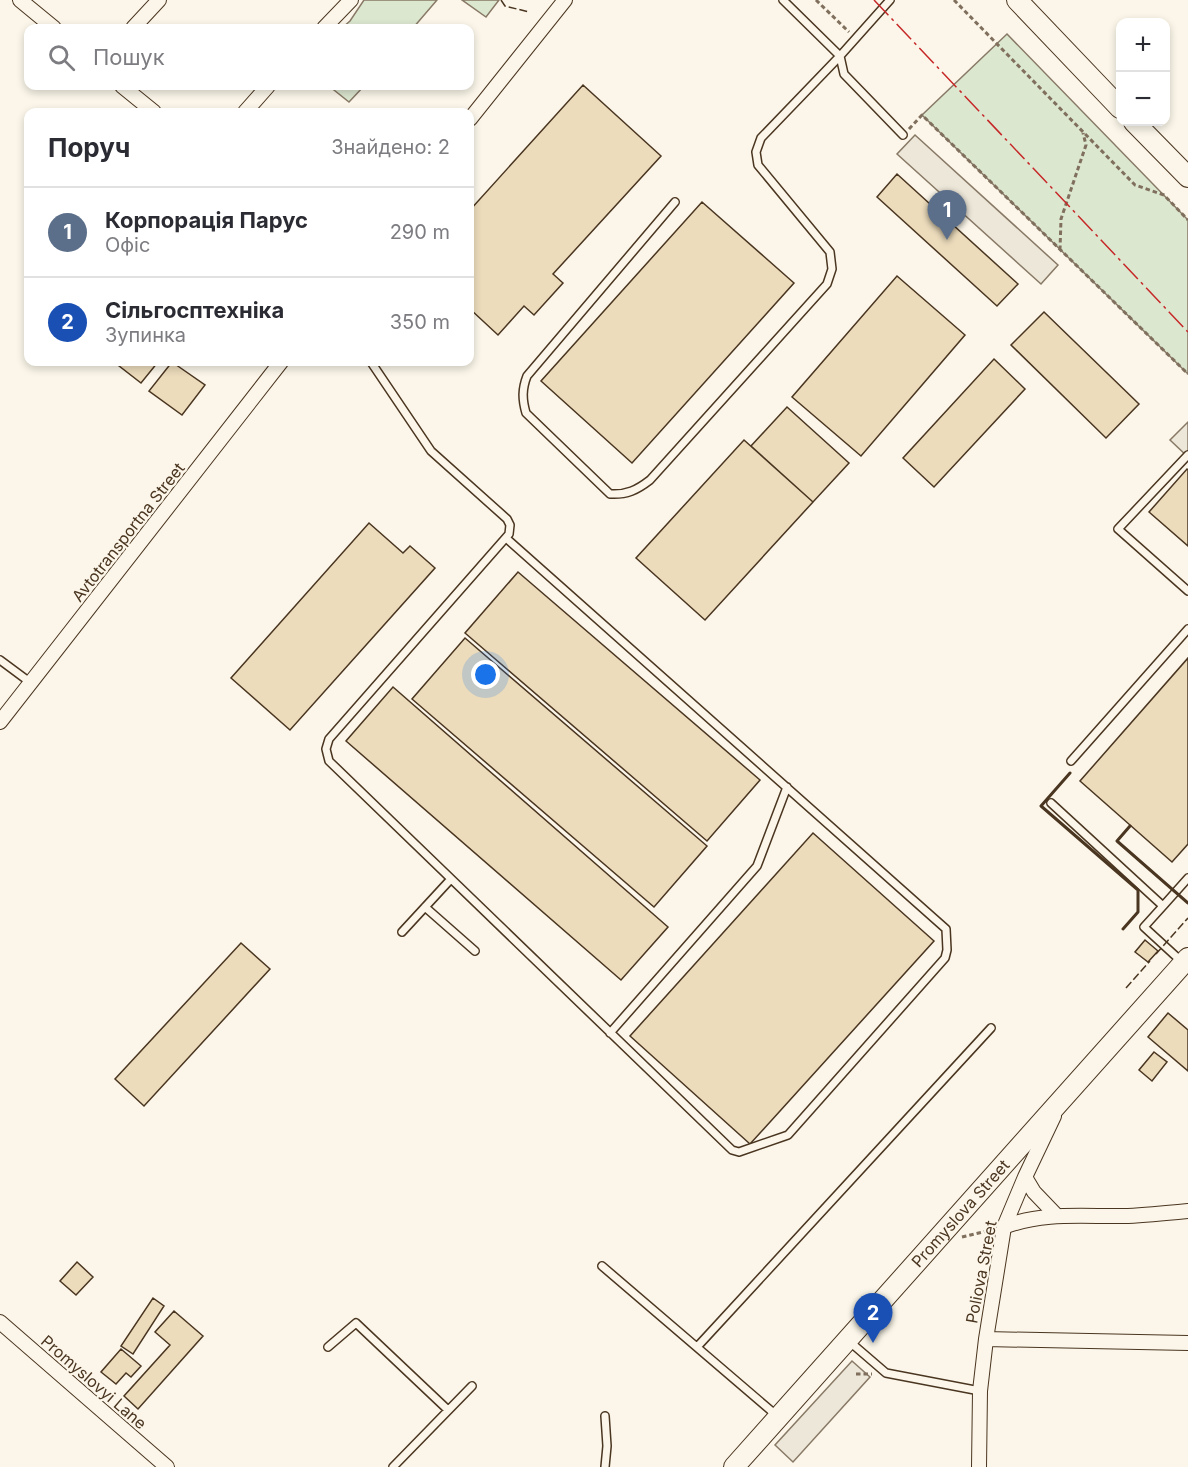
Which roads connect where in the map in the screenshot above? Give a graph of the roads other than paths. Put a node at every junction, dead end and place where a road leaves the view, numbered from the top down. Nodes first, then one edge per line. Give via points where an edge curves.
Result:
1 (20, 0) edge
2 (159, 0) edge
3 (351, 0) edge
4 (565, 0) edge
5 (783, 0) edge
6 (890, 0) edge
7 (1017, 0) edge
8 (49, 24) edge
9 (137, 24) edge
10 (328, 24) edge
11 (840, 56) junction
12 (127, 90) edge
13 (264, 90) edge
14 (1116, 104) edge
15 (149, 108) edge
16 (249, 108) edge
17 (474, 114) edge
18 (1138, 126) edge
19 (903, 135) road end
20 (1188, 177) edge
21 (675, 202) dead end
22 (278, 366) edge
23 (374, 366) edge
24 (1188, 455) edge
25 (506, 537) junction
26 (1188, 591) edge
27 (1188, 629) edge
28 (0, 660) edge
29 (31, 683) junction
30 (0, 722) edge
31 (1071, 761) dead end
32 (787, 787) junction
33 (1052, 803) dead end
34 (1188, 878) edge
35 (450, 880) junction
36 (1163, 906) junction
37 (425, 907) junction
38 (402, 932) dead end
39 (475, 951) dead end
40 (1186, 960) edge
41 (991, 1028) dead end
42 (610, 1033) junction
43 (1064, 1095) junction
44 (1025, 1177) junction
45 (1188, 1211) edge
46 (1058, 1216) junction
47 (1004, 1227) junction
48 (602, 1266) dead end
49 (0, 1322) edge
50 (986, 1339) junction
51 (847, 1340) junction
52 (1188, 1343) edge
53 (328, 1347) dead end
54 (697, 1347) junction
55 (472, 1386) dead end
56 (980, 1391) junction
57 (448, 1410) junction
58 (604, 1416) dead end
59 (778, 1417) junction
60 (167, 1467) edge
61 (393, 1467) edge
62 (605, 1467) edge
63 (734, 1467) edge
64 (979, 1467) edge

1 - 8 street
2 - 9 street
3 - 10 street
4 - 17 street
5 - 11 lane
6 - 11 lane
7 - 14 street
11 - 19 lane via 844,74
11 - 21 lane via 761,138 756,152 758,165 830,252 832,269 827,284 650,480 623,495 610,494 526,413 523,386 527,376
12 - 15 street
13 - 16 street
18 - 20 street
22 - 29 street, Avtotransportna Street
23 - 25 lane via 431,451 507,519 510,530
24 - 26 lane via 1118,529
25 - 32 lane
25 - 35 lane via 329,739 326,749 328,761
27 - 31 lane
28 - 29 lane
29 - 30 street, Avtotransportna Street
32 - 42 lane via 757,866
32 - 42 lane via 944,927 945,958 788,1135 739,1152 732,1150
33 - 36 lane
34 - 36 lane
35 - 37 lane
35 - 42 lane
36 - 40 lane via 1144,927
37 - 38 lane
37 - 39 lane
40 - 43 street, Promyslova Street
41 - 54 lane
43 - 44 street, Poliova Street
43 - 51 street, Promyslova Street
44 - 46 street
44 - 47 street, Poliova Street
45 - 46 street
46 - 47 street via 1023,1220
47 - 50 street, Poliova Street
48 - 54 lane
49 - 60 street, Promyslovyi Lane
50 - 52 street
50 - 56 street, Poliova Street
51 - 56 lane via 885,1373
51 - 59 street, Promyslova Street
53 - 57 lane via 357,1323
54 - 59 lane
55 - 57 lane
56 - 64 street, Poliova Street
57 - 61 lane
58 - 62 lane
59 - 63 street, Promyslova Street

